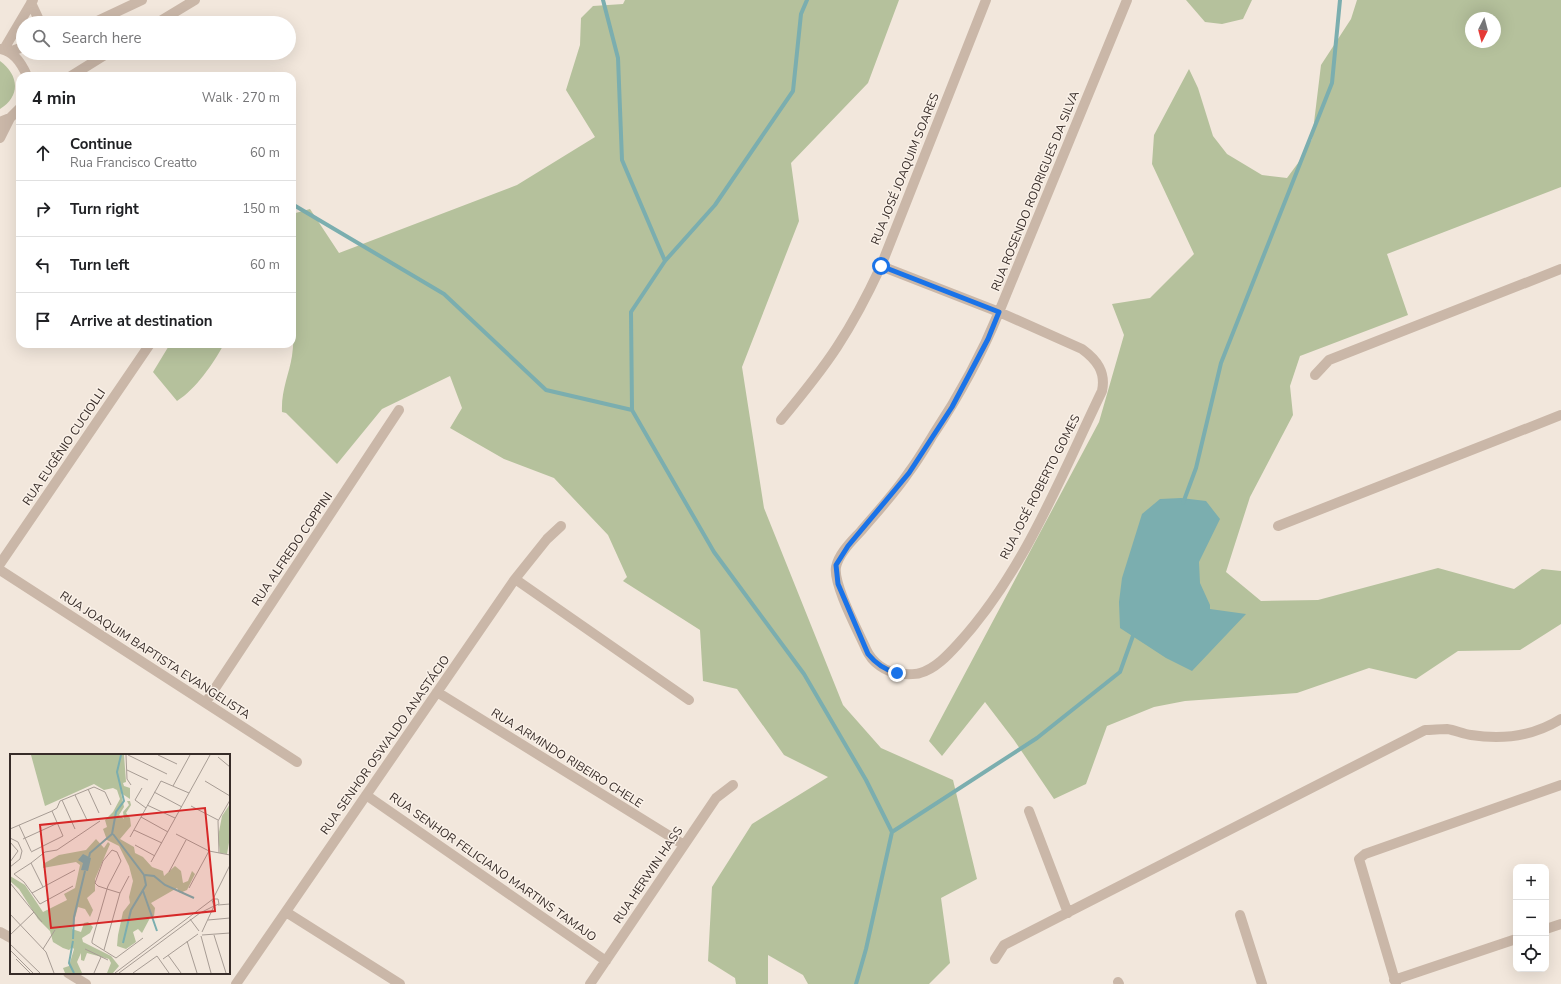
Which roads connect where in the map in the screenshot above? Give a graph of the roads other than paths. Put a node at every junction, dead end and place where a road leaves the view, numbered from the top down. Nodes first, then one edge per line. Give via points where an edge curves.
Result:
1 (142, 0) edge
2 (195, 0) edge
3 (986, 0) edge
4 (1127, 0) edge
5 (32, 2) edge
6 (24, 16) edge
7 (38, 16) edge
8 (108, 16) edge
9 (169, 16) edge
10 (16, 29) edge
11 (16, 48) edge
12 (4, 50) edge
13 (16, 59) edge
14 (17, 60) edge
15 (97, 60) edge
16 (25, 72) edge
17 (77, 72) edge
18 (16, 112) edge
19 (10, 118) junction
20 (0, 122) edge
21 (0, 138) edge
22 (881, 266) junction
23 (1561, 269) edge
24 (999, 312) junction
25 (147, 348) edge
26 (1315, 375) dead end
27 (399, 410) dead end
28 (1561, 415) edge
29 (781, 420) dead end
30 (561, 526) dead end
31 (1278, 526) dead end
32 (0, 564) edge
33 (0, 570) edge
34 (515, 579) junction
35 (914, 674) joint
36 (437, 692) junction
37 (689, 700) dead end
38 (206, 702) junction
39 (1561, 719) edge
40 (296, 762) dead end
41 (733, 784) dead end
42 (1561, 785) edge
43 (366, 795) junction
44 (1029, 811) dead end
45 (684, 845) junction
46 (286, 912) junction
47 (1068, 912) junction
48 (1240, 915) dead end
49 (1561, 924) edge
50 (1549, 928) edge
51 (0, 932) edge
52 (10, 937) edge
53 (1513, 940) edge
54 (995, 959) dead end
55 (606, 961) junction
56 (70, 974) edge
57 (1395, 982) edge
58 (86, 984) edge
59 (236, 984) edge
60 (400, 984) edge
61 (590, 984) edge
62 (1262, 984) edge

1 - 8 street
2 - 9 street
3 - 22 street, RUA JOSÉ JOAQUIM SOARES
4 - 24 street, RUA ROSENDO RODRIGUES DA SILVA
5 - 6 street
5 - 7 street
10 - 12 street
11 - 12 street
12 - 13 street
14 - 16 street
15 - 17 street
18 - 19 street
19 - 20 street
19 - 21 street
22 - 24 street
22 - 29 street, RUA JOSÉ JOAQUIM SOARES via 837,347
23 - 26 street via 1328,360
24 - 35 street, RUA ROSENDO RODRIGUES DA SILVA via 967,380 909,473 848,546 836,565 838,584 868,654 890,671
24 - 35 street, RUA JOSÉ ROBERTO GOMES via 1082,349 1094,359 1101,370 1102,391 1026,547 1010,574 966,635 950,652 927,670
25 - 32 street, RUA EUGÊNIO CUCIOLLI
27 - 38 street, RUA ALFREDO COPPINI
28 - 31 street
30 - 34 street, RUA SENHOR OSWALDO ANASTÁCIO via 547,539
33 - 38 street, RUA JOAQUIM BAPTISTA EVANGELISTA
34 - 36 street, RUA SENHOR OSWALDO ANASTÁCIO
34 - 37 street
36 - 43 street, RUA SENHOR OSWALDO ANASTÁCIO
36 - 45 street, RUA ARMINDO RIBEIRO CHELE
38 - 40 street, RUA JOAQUIM BAPTISTA EVANGELISTA
39 - 47 street via 1520,736 1494,738 1447,729 1425,730
41 - 45 street, RUA HERWIN HASS via 716,798
42 - 57 street via 1365,854 1359,859
43 - 46 street, RUA SENHOR OSWALDO ANASTÁCIO
43 - 55 street, RUA SENHOR FELICIANO MARTINS TAMAJO
44 - 47 street
45 - 55 street, RUA HERWIN HASS
46 - 59 street, RUA SENHOR OSWALDO ANASTÁCIO
46 - 60 street
47 - 54 street via 1004,945
48 - 62 street
49 - 50 street
51 - 52 street
53 - 57 street
55 - 61 street, RUA HERWIN HASS
56 - 58 street

